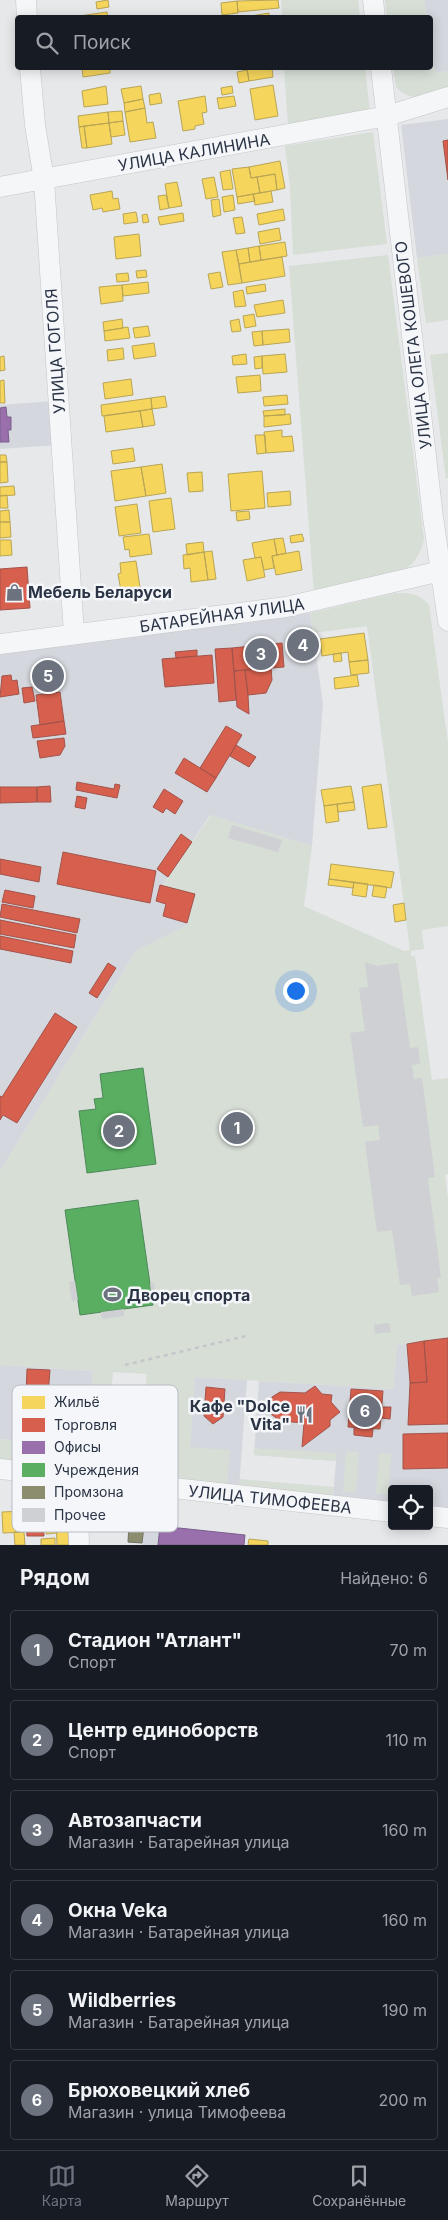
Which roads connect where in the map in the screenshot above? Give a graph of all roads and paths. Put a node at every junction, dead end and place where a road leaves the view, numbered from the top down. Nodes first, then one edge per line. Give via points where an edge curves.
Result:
1 (26, 0) edge
2 (373, 0) edge
3 (27, 15) edge
4 (375, 15) edge
5 (30, 70) edge
6 (381, 70) edge
7 (446, 98) edge
8 (387, 116) junction
9 (44, 180) junction
10 (0, 187) edge
11 (441, 571) junction
12 (448, 622) edge
13 (74, 634) junction
14 (0, 644) edge
15 (246, 1336) dead end
16 (125, 1365) dead end
17 (178, 1489) edge
18 (388, 1512) edge
19 (433, 1516) edge
20 (448, 1518) edge
21 (78, 1532) edge
22 (79, 1545) edge

1 - 3 street
2 - 4 street
5 - 9 street, УЛИЦА ГОГОЛЯ via 34,125
6 - 8 street, УЛИЦА ОЛЕГА КОШЕВОГО
7 - 8 street, УЛИЦА КАЛИНИНА
8 - 9 street, УЛИЦА КАЛИНИНА
8 - 11 street, УЛИЦА ОЛЕГА КОШЕВОГО
9 - 10 street, УЛИЦА КАЛИНИНА
9 - 13 street, УЛИЦА ГОГОЛЯ
11 - 12 street, УЛИЦА ОЛЕГА КОШЕВОГО
11 - 13 street, БАТАРЕЙНАЯ УЛИЦА via 286,607
13 - 14 street, БАТАРЕЙНАЯ УЛИЦА
15 - 16 path
17 - 18 street, УЛИЦА ТИМОФЕЕВА
19 - 20 street
21 - 22 street

